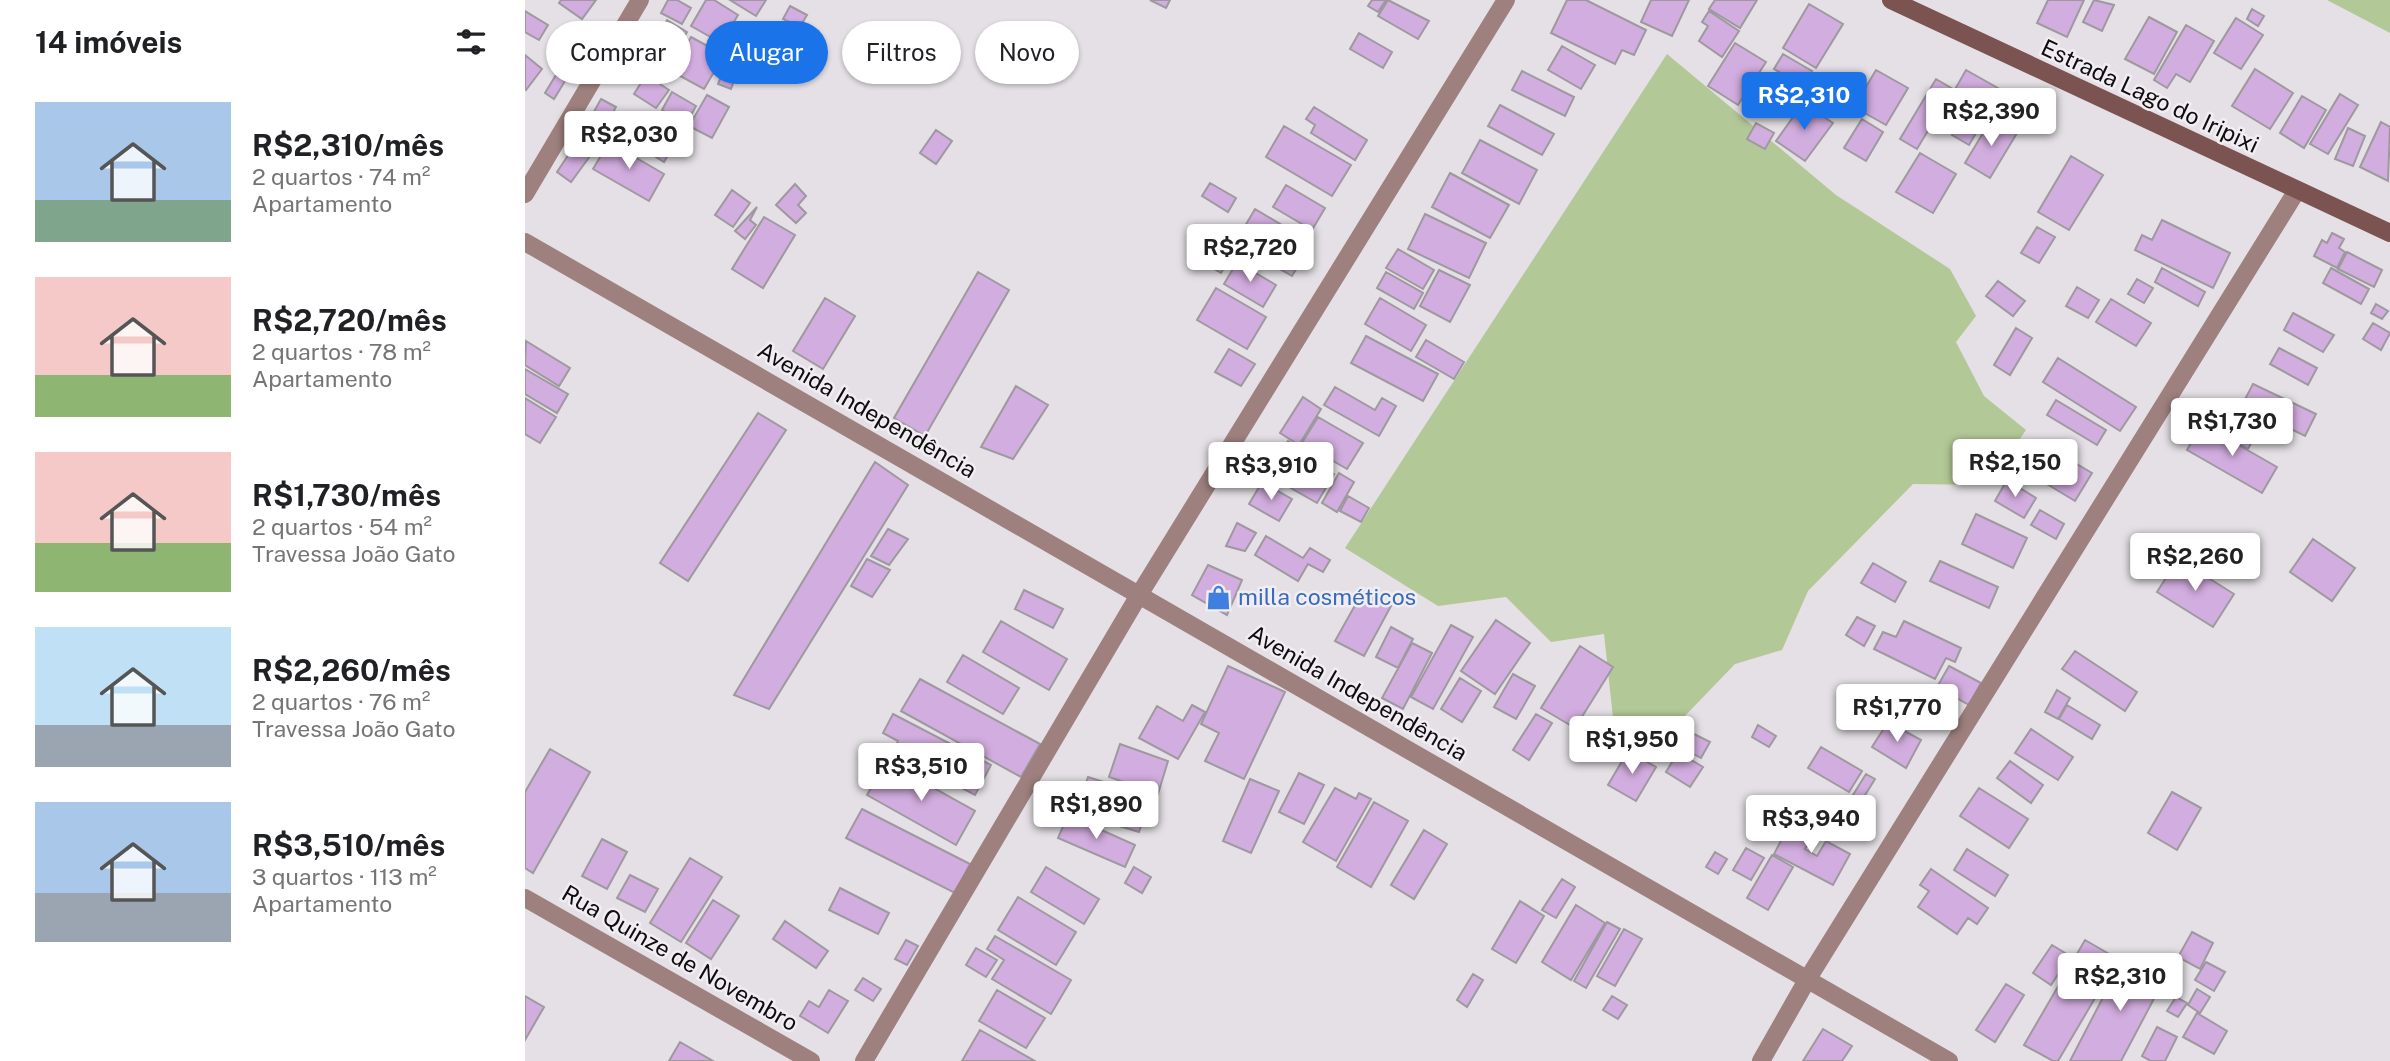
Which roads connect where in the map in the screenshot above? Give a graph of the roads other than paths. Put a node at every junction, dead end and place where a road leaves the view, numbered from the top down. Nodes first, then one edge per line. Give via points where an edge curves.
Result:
1 (641, 0) edge
2 (1506, 0) edge
3 (1891, 0) edge
4 (2296, 192) junction
5 (525, 194) edge
6 (2390, 233) edge
7 (525, 242) edge
8 (1139, 595) junction
9 (525, 898) edge
10 (1807, 979) junction
11 (811, 1061) edge
12 (864, 1061) edge
13 (1761, 1061) edge
14 (1949, 1061) edge

1 - 5 street
2 - 8 street
3 - 4 street, Estrada Lago do Iripixi
4 - 6 street, Estrada Lago do Iripixi
4 - 10 street
7 - 8 street, Avenida Independência
8 - 10 street, Avenida Independência
8 - 12 street
9 - 11 street, Rua Quinze de Novembro
10 - 13 street
10 - 14 street, Avenida Independência

